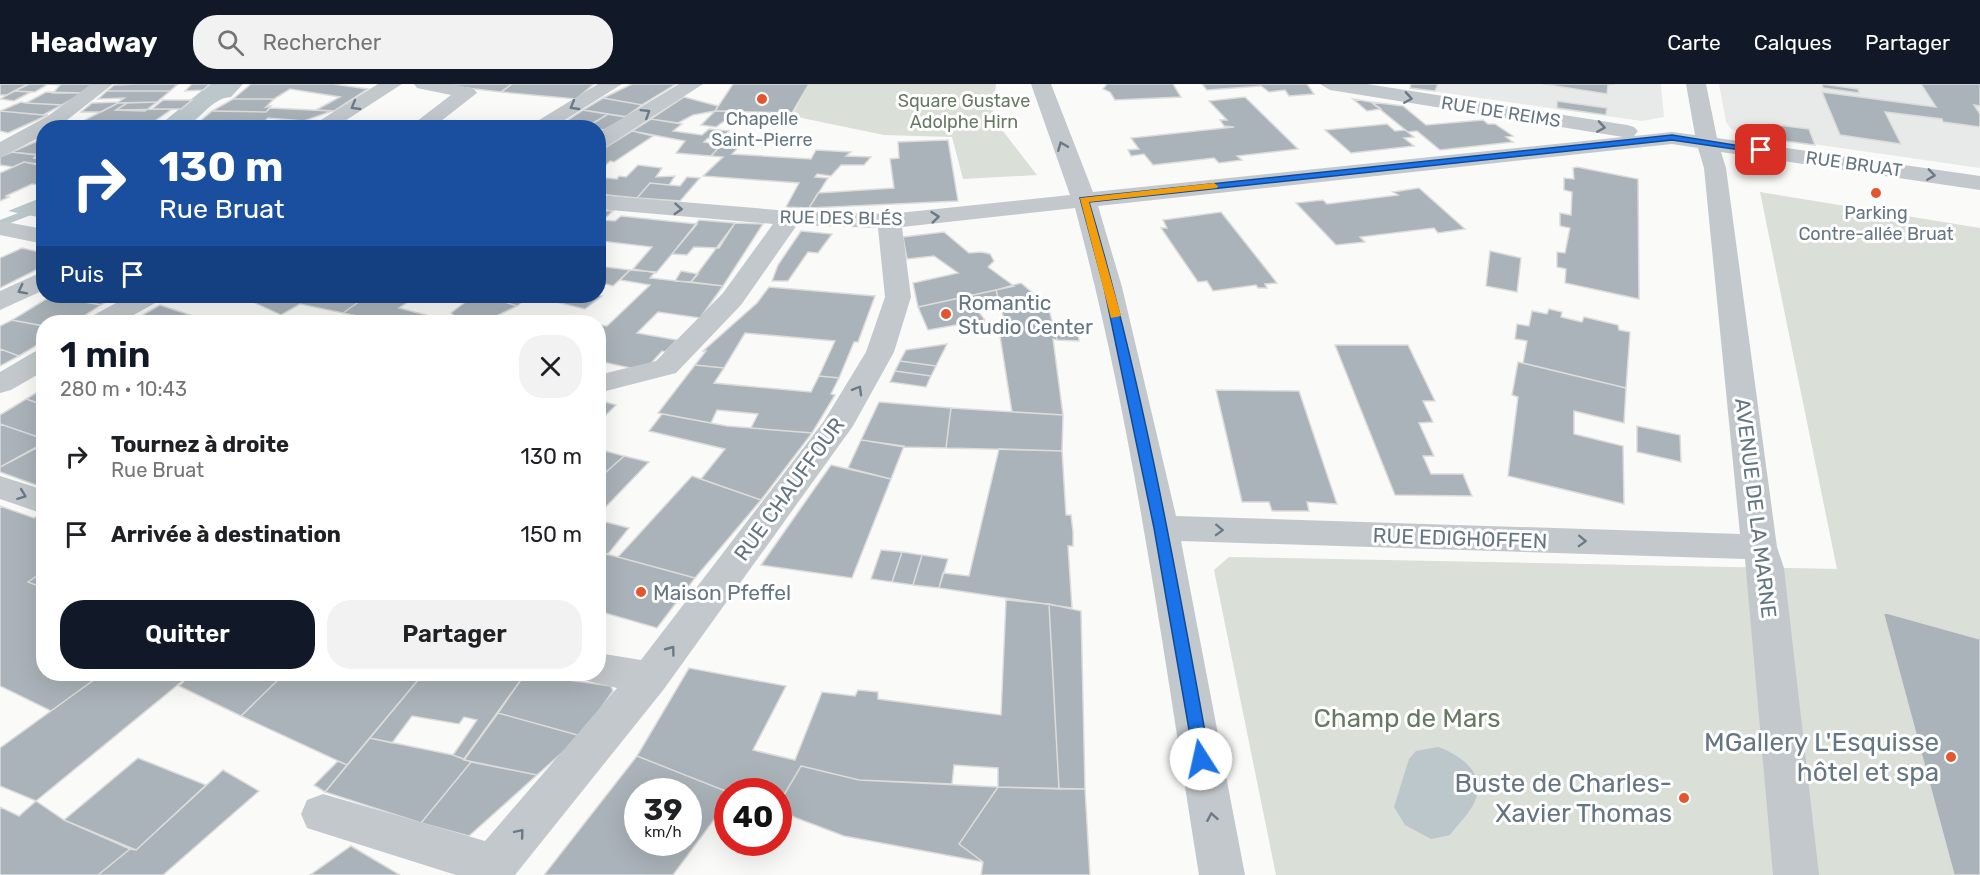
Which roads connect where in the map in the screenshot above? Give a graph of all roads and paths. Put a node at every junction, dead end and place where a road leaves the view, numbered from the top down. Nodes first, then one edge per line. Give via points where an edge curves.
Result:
1 (103, 84) edge
2 (392, 84) edge
3 (424, 84) edge
4 (612, 84) edge
5 (693, 84) edge
6 (1041, 84) edge
7 (1330, 84) edge
8 (1696, 84) edge
9 (56, 120) edge
10 (331, 120) edge
11 (429, 120) edge
12 (550, 120) edge
13 (36, 131) edge
14 (606, 137) edge
15 (1672, 138) junction
16 (1707, 142) junction
17 (0, 151) edge
18 (1980, 183) edge
19 (1084, 200) junction
20 (606, 203) edge
21 (790, 218) junction
22 (889, 222) junction
23 (0, 228) edge
24 (36, 236) edge
25 (36, 283) edge
26 (0, 302) edge
27 (136, 303) edge
28 (114, 315) edge
29 (36, 362) edge
30 (606, 382) edge
31 (0, 384) edge
32 (0, 487) edge
33 (36, 500) edge
34 (1161, 528) junction
35 (1759, 547) junction
36 (606, 670) edge
37 (650, 678) junction
38 (323, 814) dead end
39 (487, 870) edge
40 (1222, 875) edge
41 (1796, 875) edge

1 - 9 street
2 -> 10 street
3 - 11 street via 467,93
4 -> 12 street
14 -> 5 street
19 -> 6 street
7 -> 15 street, RUE DE REIMS
8 - 16 street, AVENUE DE LA MARNE
13 - 17 street
15 - 16 street, RUE BRUAT
15 - 19 street, RUE BRUAT
16 -> 18 street, RUE BRUAT
16 - 35 street, AVENUE DE LA MARNE via 1715,168
22 -> 19 street, RUE DES BLÉS
19 - 34 street via 1109,287
20 -> 21 street, RUE DES BLÉS
21 - 22 street, RUE DES BLÉS
21 - 30 street via 732,300 666,368
37 -> 22 street, RUE CHAUFFOUR via 837,426 880,352 898,297
23 - 24 street
25 -> 26 street
27 - 28 street
29 - 31 street
32 -> 33 street
34 -> 35 street, RUE EDIGHOFFEN
40 -> 34 street
35 - 41 street, AVENUE DE LA MARNE via 1766,568
36 - 37 street
39 -> 37 street, RUE CHAUFFOUR
38 - 39 street, RUE CHAUFFOUR

